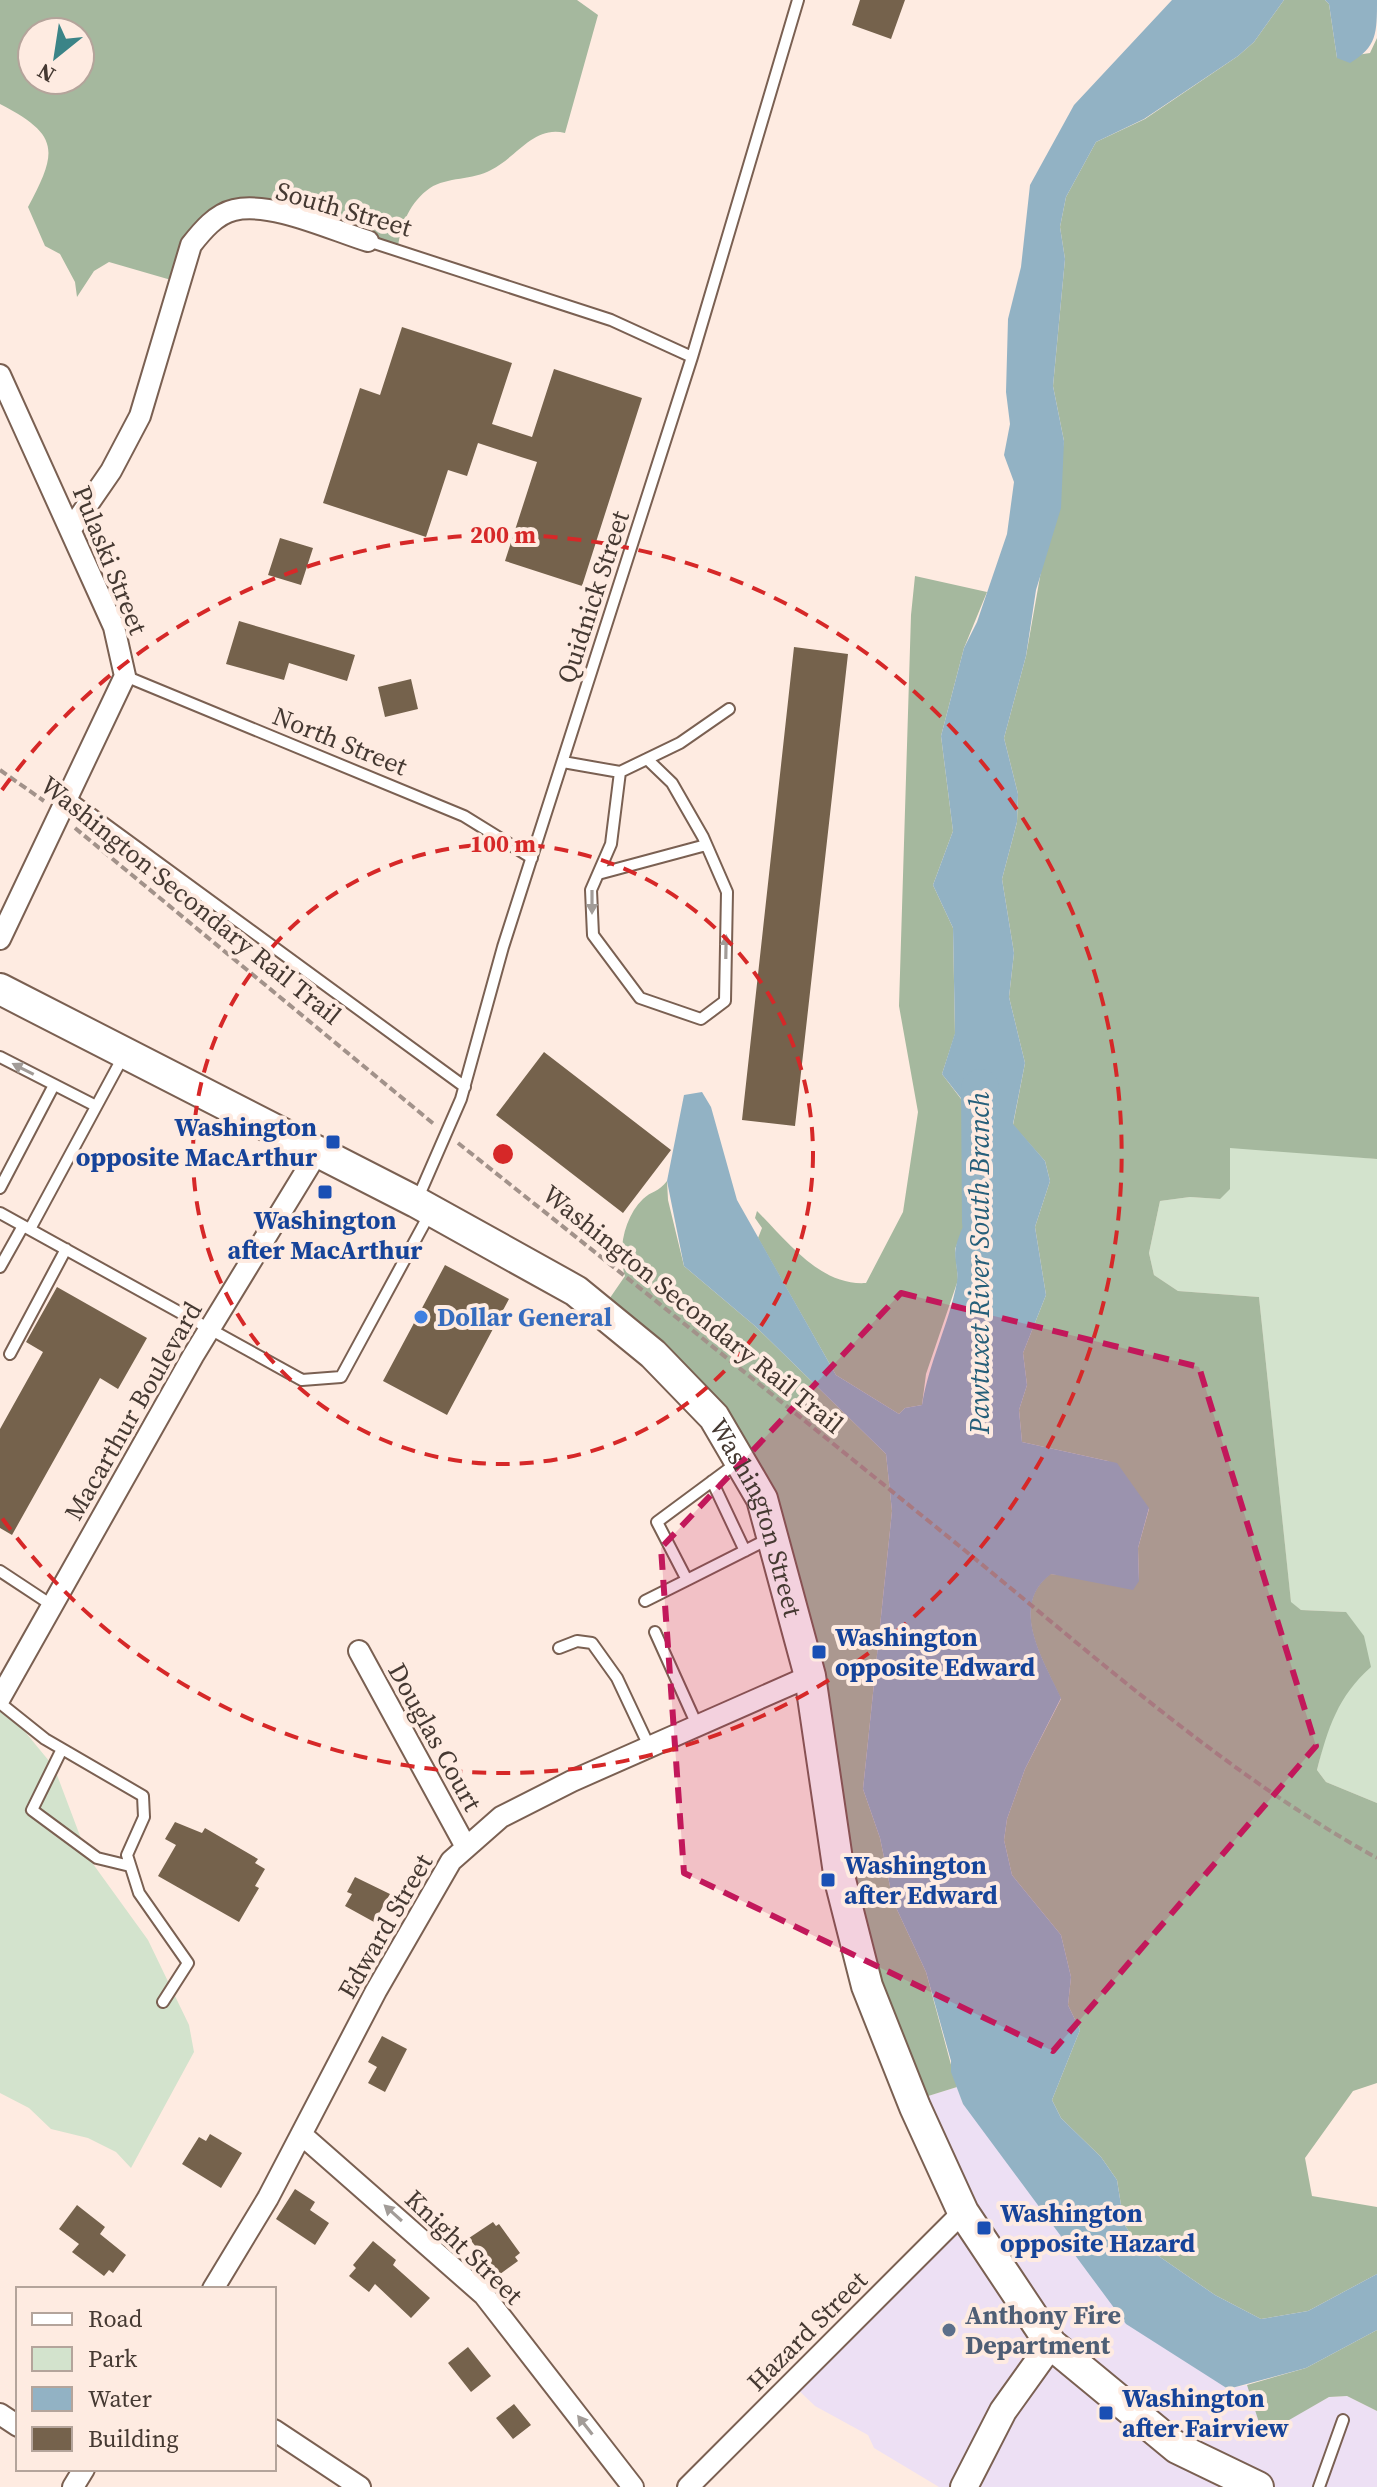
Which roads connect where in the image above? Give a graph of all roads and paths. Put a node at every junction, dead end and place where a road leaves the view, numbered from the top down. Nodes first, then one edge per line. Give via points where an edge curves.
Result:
1 (798, 0) edge
2 (368, 241) joint
3 (692, 357) junction
4 (0, 375) edge
5 (71, 529) junction
6 (125, 676) junction
7 (729, 709) dead end
8 (647, 759) junction
9 (563, 762) junction
10 (0, 770) edge
11 (620, 772) junction
12 (63, 805) junction
13 (706, 845) junction
14 (532, 858) junction
15 (598, 874) junction
16 (0, 939) edge
17 (0, 989) edge
18 (125, 1053) junction
19 (0, 1057) edge
20 (54, 1085) junction
21 (465, 1087) junction
22 (96, 1106) junction
23 (445, 1133) junction
24 (317, 1153) junction
25 (0, 1188) edge
26 (424, 1206) junction
27 (0, 1213) edge
28 (27, 1228) junction
29 (66, 1249) junction
30 (0, 1267) edge
31 (210, 1328) junction
32 (10, 1354) dead end
33 (740, 1461) junction
34 (712, 1481) junction
35 (773, 1537) junction
36 (745, 1551) junction
37 (0, 1571) edge
38 (687, 1580) junction
39 (645, 1601) dead end
40 (53, 1606) junction
41 (655, 1632) dead end
42 (559, 1648) dead end
43 (359, 1651) dead end
44 (810, 1676) junction
45 (0, 1700) edge
46 (697, 1725) junction
47 (649, 1746) junction
48 (62, 1749) junction
49 (466, 1847) junction
50 (1377, 1858) edge
51 (130, 1866) junction
52 (163, 2002) dead end
53 (302, 2135) junction
54 (963, 2212) junction
55 (214, 2287) edge
56 (1051, 2344) junction
57 (1343, 2420) dead end
58 (276, 2431) edge
59 (360, 2487) edge
60 (633, 2487) edge
61 (688, 2487) edge
62 (964, 2487) edge
63 (1258, 2487) edge
64 (1319, 2487) edge

1 - 3 lane, Quidnick Street
2 - 3 lane, South Street via 611,320
2 - 5 street, South Street via 275,211 234,210 208,224 191,245 140,416
3 - 9 lane, Quidnick Street
4 - 5 street, Pulaski Street
5 - 6 street, Pulaski Street via 114,627
6 - 12 street, Pulaski Street
6 - 14 lane, North Street via 464,816
7 - 8 lane
8 - 11 lane
8 - 13 lane via 672,783
9 - 11 lane
9 - 14 lane, Quidnick Street
10 - 12 path, Washington Secondary Rail Trail
11 - 15 lane via 611,844
12 - 16 street, Pulaski Street
12 - 21 lane
12 - 23 path, Washington Secondary Rail Trail
13 - 15 lane
15 -> 13 lane via 591,890 593,935 640,998 701,1019 725,1001 727,892
14 - 21 lane, Quidnick Street
17 - 18 main road, Washington Street
18 - 22 lane
18 - 24 main road, Washington Street
20 -> 19 lane
20 - 22 lane
20 - 25 lane
21 - 23 lane, Quidnick Street
22 - 28 lane
23 - 26 lane, Quidnick Street
23 - 50 path, Washington Secondary Rail Trail via 1083,1649 1244,1774
24 - 26 main road, Washington Street
24 - 31 street, Macarthur Boulevard
26 - 31 lane, Quidnick Street via 341,1377 302,1380
26 - 33 main road, Washington Street via 576,1291 653,1354 704,1406
27 - 28 lane
28 - 29 lane
28 - 30 lane
29 - 31 lane
29 - 32 lane
31 - 40 street, Macarthur Boulevard
33 - 34 lane
33 - 35 main road, Washington Street via 762,1499
34 - 36 lane
34 - 38 lane via 657,1522
35 - 36 lane
35 - 44 main road, Washington Street
36 - 38 lane
37 - 40 lane
38 - 39 lane
40 - 45 street, Macarthur Boulevard
41 - 46 lane
42 - 47 lane via 577,1641 592,1643 617,1678
43 - 49 street, Douglas Court
44 - 46 street, Edward Street
44 - 54 main road, Washington Street via 840,1880 867,1986
45 - 48 lane
46 - 47 street, Edward Street
47 - 49 street, Edward Street via 501,1817
48 - 51 lane via 143,1796 144,1817 127,1855
48 - 51 lane via 32,1810 97,1858
49 - 53 street, Edward Street via 423,1905
51 - 52 lane via 139,1893 188,1963
53 - 55 street, Edward Street
60 -> 53 street, Knight Street via 484,2295
54 - 56 main road, Washington Street
54 - 61 street, Hazard Street
56 - 62 main road via 1003,2411
56 - 63 main road, Washington Street via 1177,2448
57 - 64 lane
58 - 59 street

